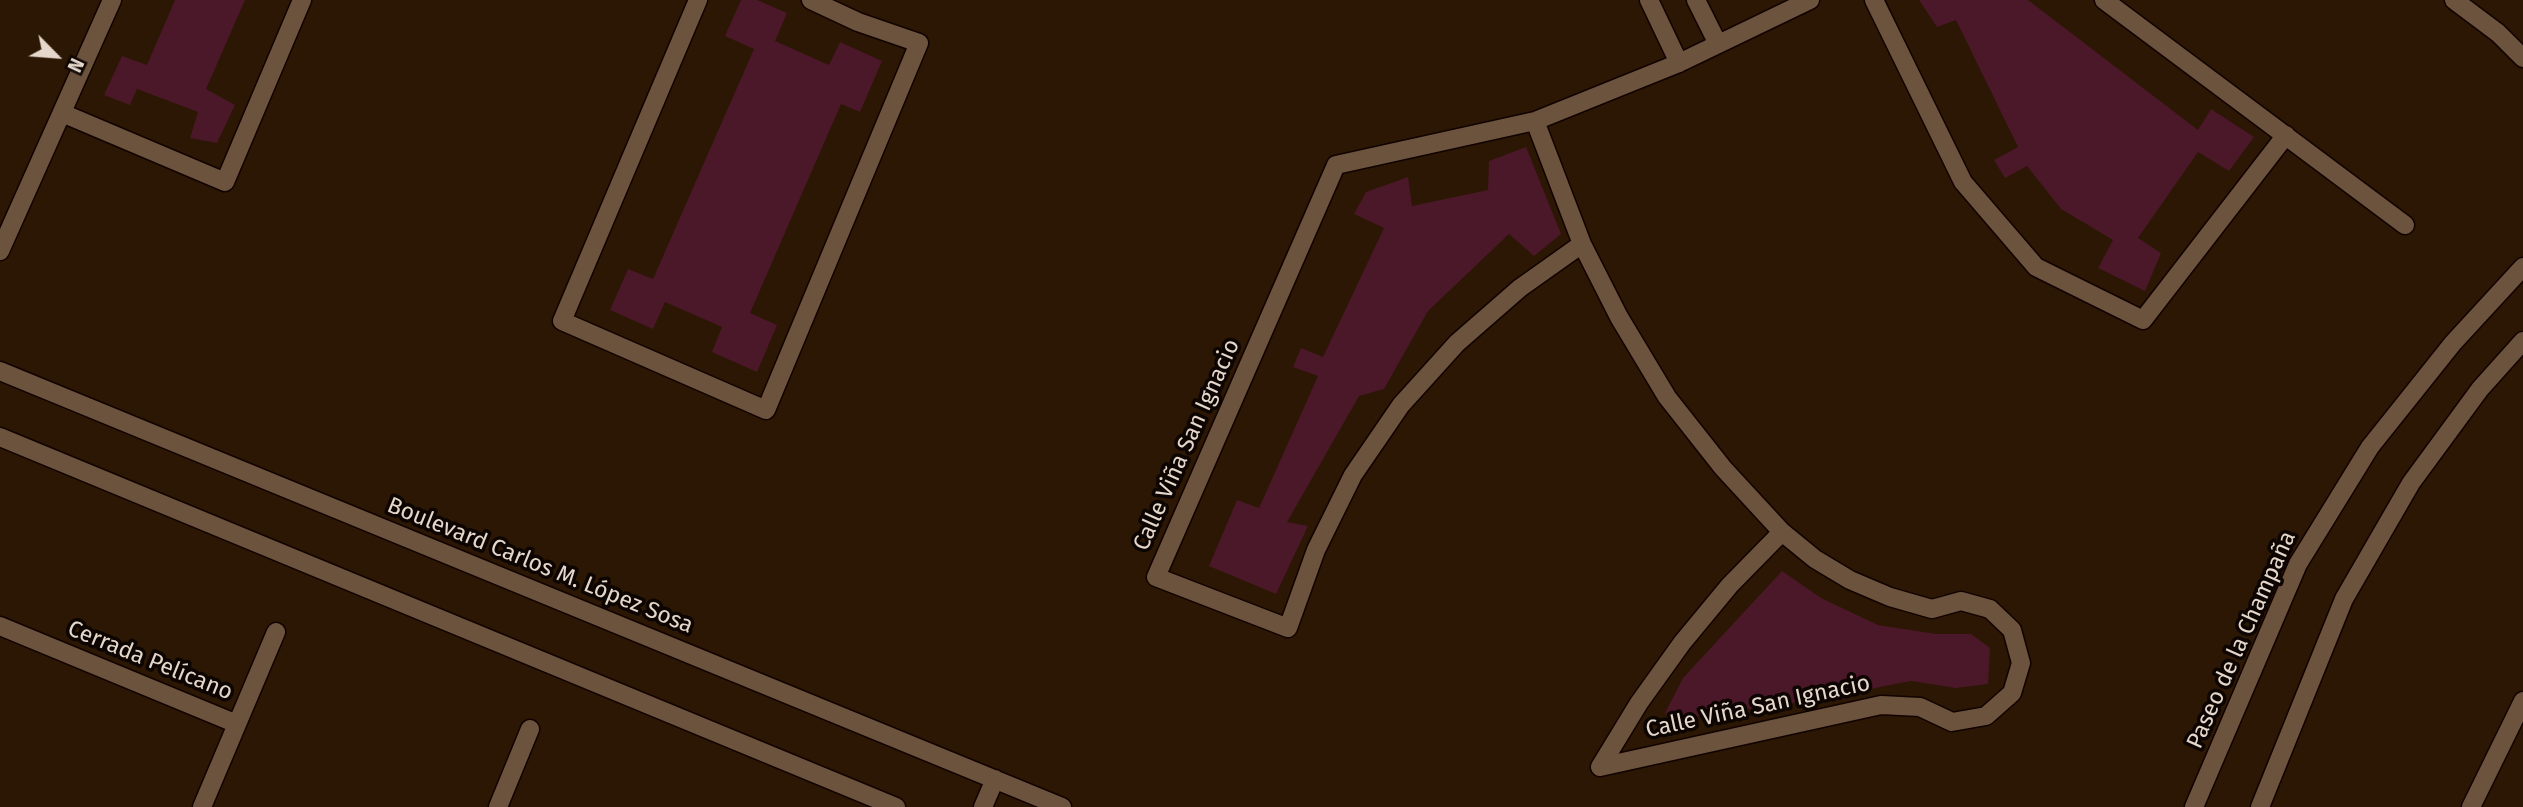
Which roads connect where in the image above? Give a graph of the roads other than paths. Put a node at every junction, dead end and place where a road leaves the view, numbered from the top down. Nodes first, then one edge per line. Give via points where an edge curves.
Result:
1 (112, 0) edge
2 (302, 0) edge
3 (698, 0) edge
4 (811, 0) edge
5 (1649, 0) edge
6 (1696, 0) edge
7 (1810, 0) edge
8 (1874, 0) edge
9 (2104, 0) edge
10 (2454, 0) edge
11 (1717, 44) junction
12 (2523, 58) edge
13 (1679, 63) junction
14 (62, 113) junction
15 (1535, 121) junction
16 (2286, 135) junction
17 (2405, 225) dead end
18 (1582, 244) junction
19 (0, 251) edge
20 (2523, 267) edge
21 (2523, 341) edge
22 (0, 370) edge
23 (0, 437) edge
24 (1782, 532) junction
25 (0, 626) edge
26 (276, 632) dead end
27 (2523, 701) edge
28 (237, 724) junction
29 (530, 729) dead end
30 (995, 779) junction
31 (1040, 803) edge
32 (202, 807) edge
33 (498, 807) edge
34 (896, 807) edge
35 (983, 807) edge
36 (1062, 807) edge
37 (2194, 807) edge
38 (2260, 807) edge
39 (2471, 807) edge

1 - 14 street
2 - 14 street via 225,182
3 - 4 street via 562,321 766,410 919,43
5 - 13 street
6 - 11 street
7 - 11 street, Calle Viña San Ignacio
8 - 16 street via 1963,182 2036,267 2143,320
9 - 16 street
10 - 12 street
11 - 13 street, Calle Viña San Ignacio
13 - 15 street, Calle Viña San Ignacio
14 - 19 street
15 - 18 street
15 - 18 street, Calle Viña San Ignacio via 1336,166 1156,577 1288,628 1316,550 1353,475 1401,405 1457,343 1520,288
16 - 17 street
18 - 24 street, Calle Viña San Ignacio via 1667,397
20 - 37 street, Paseo de la Champaña via 2453,342 2370,447 2298,564
21 - 38 street via 2480,389 2411,483 2344,599
22 - 30 street, Boulevard Carlos M. López Sosa
23 - 34 street
24 - 24 street, Calle Viña San Ignacio via 1682,643 1600,767 1881,705 1920,707 1952,722 1986,716 2012,693 2021,663 2012,631 1990,609 1961,601 1932,609 1890,597 1815,559
25 - 28 street, Cerrada Pelícano
26 - 28 street
27 - 39 street
28 - 32 street, Cerrada Pelícano
29 - 33 street
30 - 31 street, Boulevard Carlos M. López Sosa
30 - 35 street
31 - 36 street, Boulevard Carlos M. López Sosa

